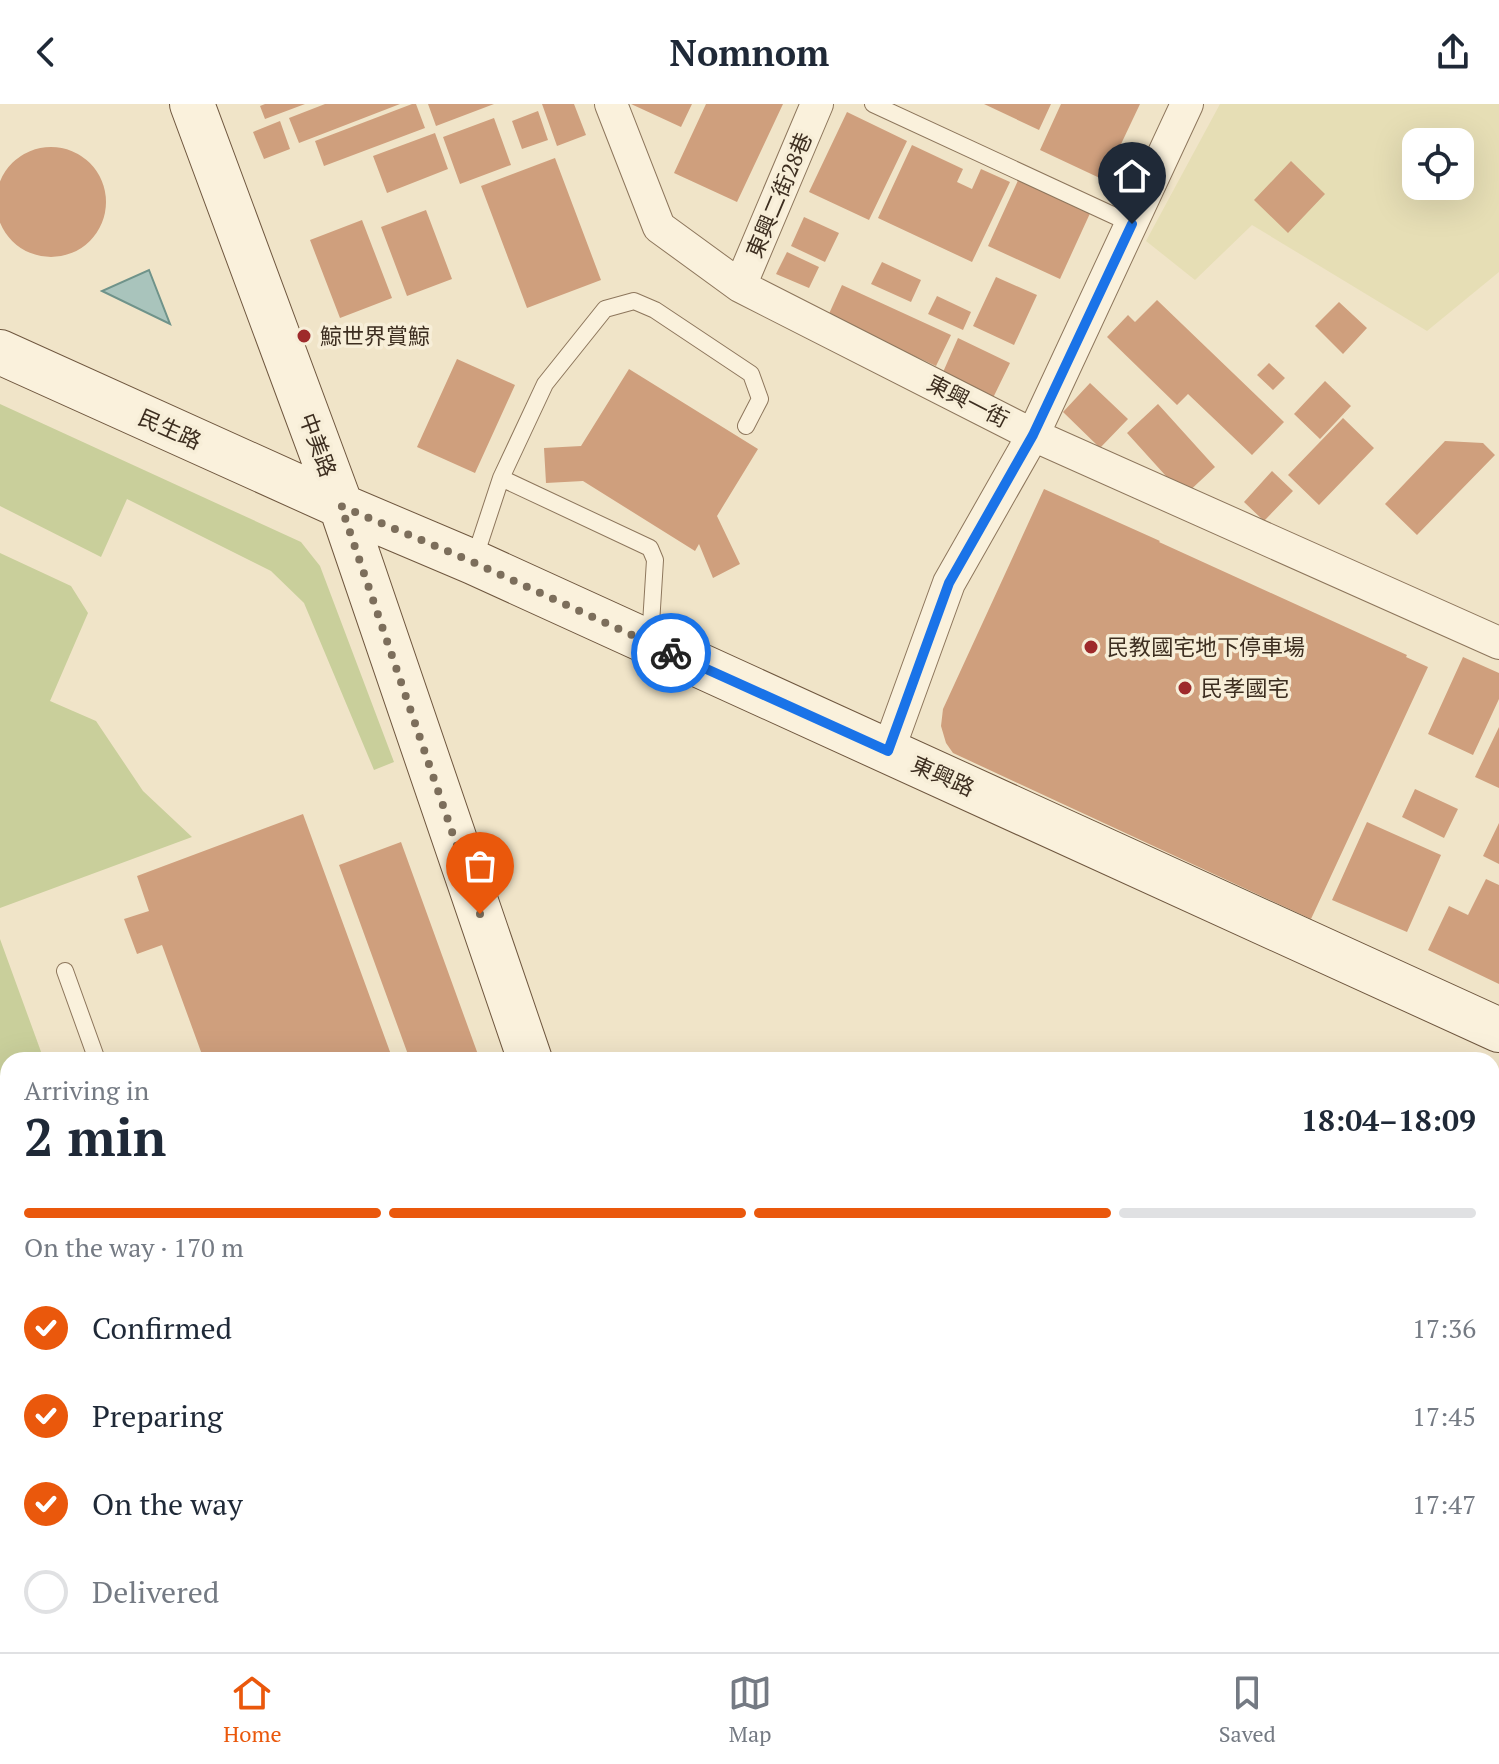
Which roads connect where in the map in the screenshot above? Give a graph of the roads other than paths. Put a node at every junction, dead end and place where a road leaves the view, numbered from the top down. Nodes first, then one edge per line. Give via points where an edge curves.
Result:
1 (192, 104) edge
2 (611, 104) edge
3 (817, 104) edge
4 (873, 104) edge
5 (1187, 104) edge
6 (1132, 224) junction
7 (740, 286) junction
8 (0, 352) edge
9 (746, 426) dead end
10 (1033, 435) junction
11 (501, 478) junction
12 (341, 506) junction
13 (473, 562) junction
14 (650, 643) junction
15 (1499, 643) edge
16 (888, 751) junction
17 (65, 971) dead end
18 (1499, 1030) edge
19 (94, 1052) edge
20 (527, 1052) edge

1 - 12 street, 中美路
2 - 7 street, 東興一街 via 659,227
3 - 7 street, 東興二街28巷
4 - 6 lane
5 - 6 street
6 - 10 street
7 - 10 street, 東興一街
8 - 12 street, 民生路
9 - 11 lane via 760,399 751,374 634,301 605,309 545,384
10 - 15 street, 東興一街
10 - 16 street via 949,583
11 - 13 lane
11 - 14 lane via 650,548 655,560
12 - 13 street, 東興路
12 - 20 street, 中美路
13 - 14 street, 東興路
14 - 16 street, 東興路
16 - 18 street, 東興路
17 - 19 lane

